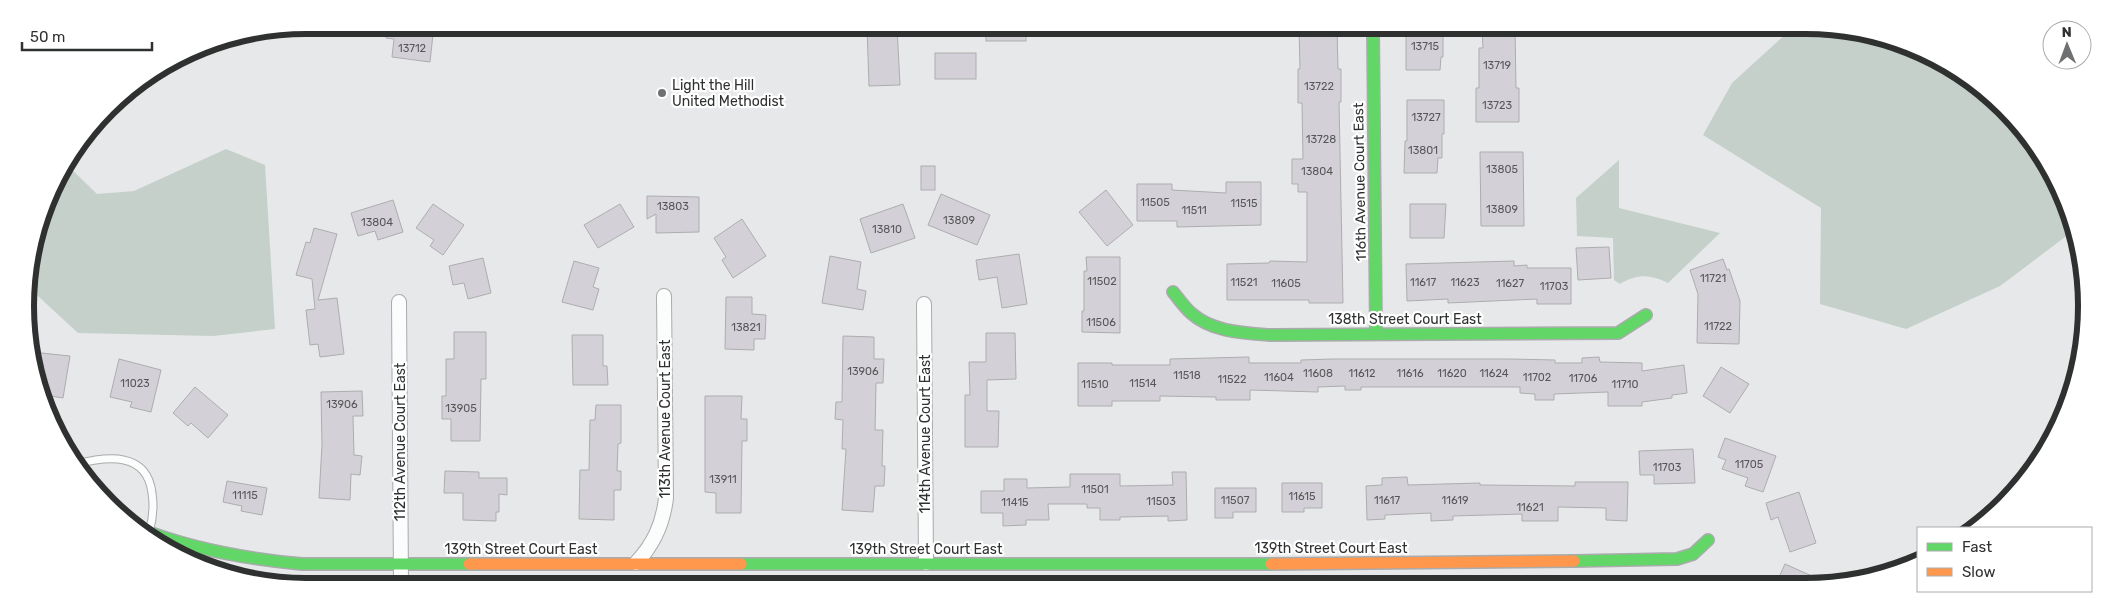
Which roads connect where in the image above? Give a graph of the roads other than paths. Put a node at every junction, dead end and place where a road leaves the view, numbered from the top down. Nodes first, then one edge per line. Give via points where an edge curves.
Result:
1 (1373, 34) edge
2 (1173, 292) dead end
3 (664, 296) dead end
4 (399, 302) dead end
5 (924, 304) dead end
6 (1646, 315) dead end
7 (1376, 334) junction
8 (84, 463) edge
9 (148, 527) edge
10 (161, 536) edge
11 (1708, 540) dead end
12 (636, 563) junction
13 (926, 563) junction
14 (401, 564) junction
15 (401, 578) edge

1 - 7 street, 116th Avenue Court East
2 - 7 street, 138th Street Court East via 1193,316 1213,326 1243,333
3 - 12 street, 113th Avenue Court East via 666,498 659,529 649,549
4 - 14 street, 112th Avenue Court East
5 - 13 street, 114th Avenue Court East
6 - 7 street, 138th Street Court East via 1618,333
8 - 9 lane via 123,460 145,471 151,482 153,502 152,521
10 - 14 street, 139th Street Court East via 254,560 302,564
11 - 13 street, 139th Street Court East via 1693,554 1677,559 1346,564
12 - 13 street, 139th Street Court East
12 - 14 street, 139th Street Court East
14 - 15 street, 112th Avenue Court East

